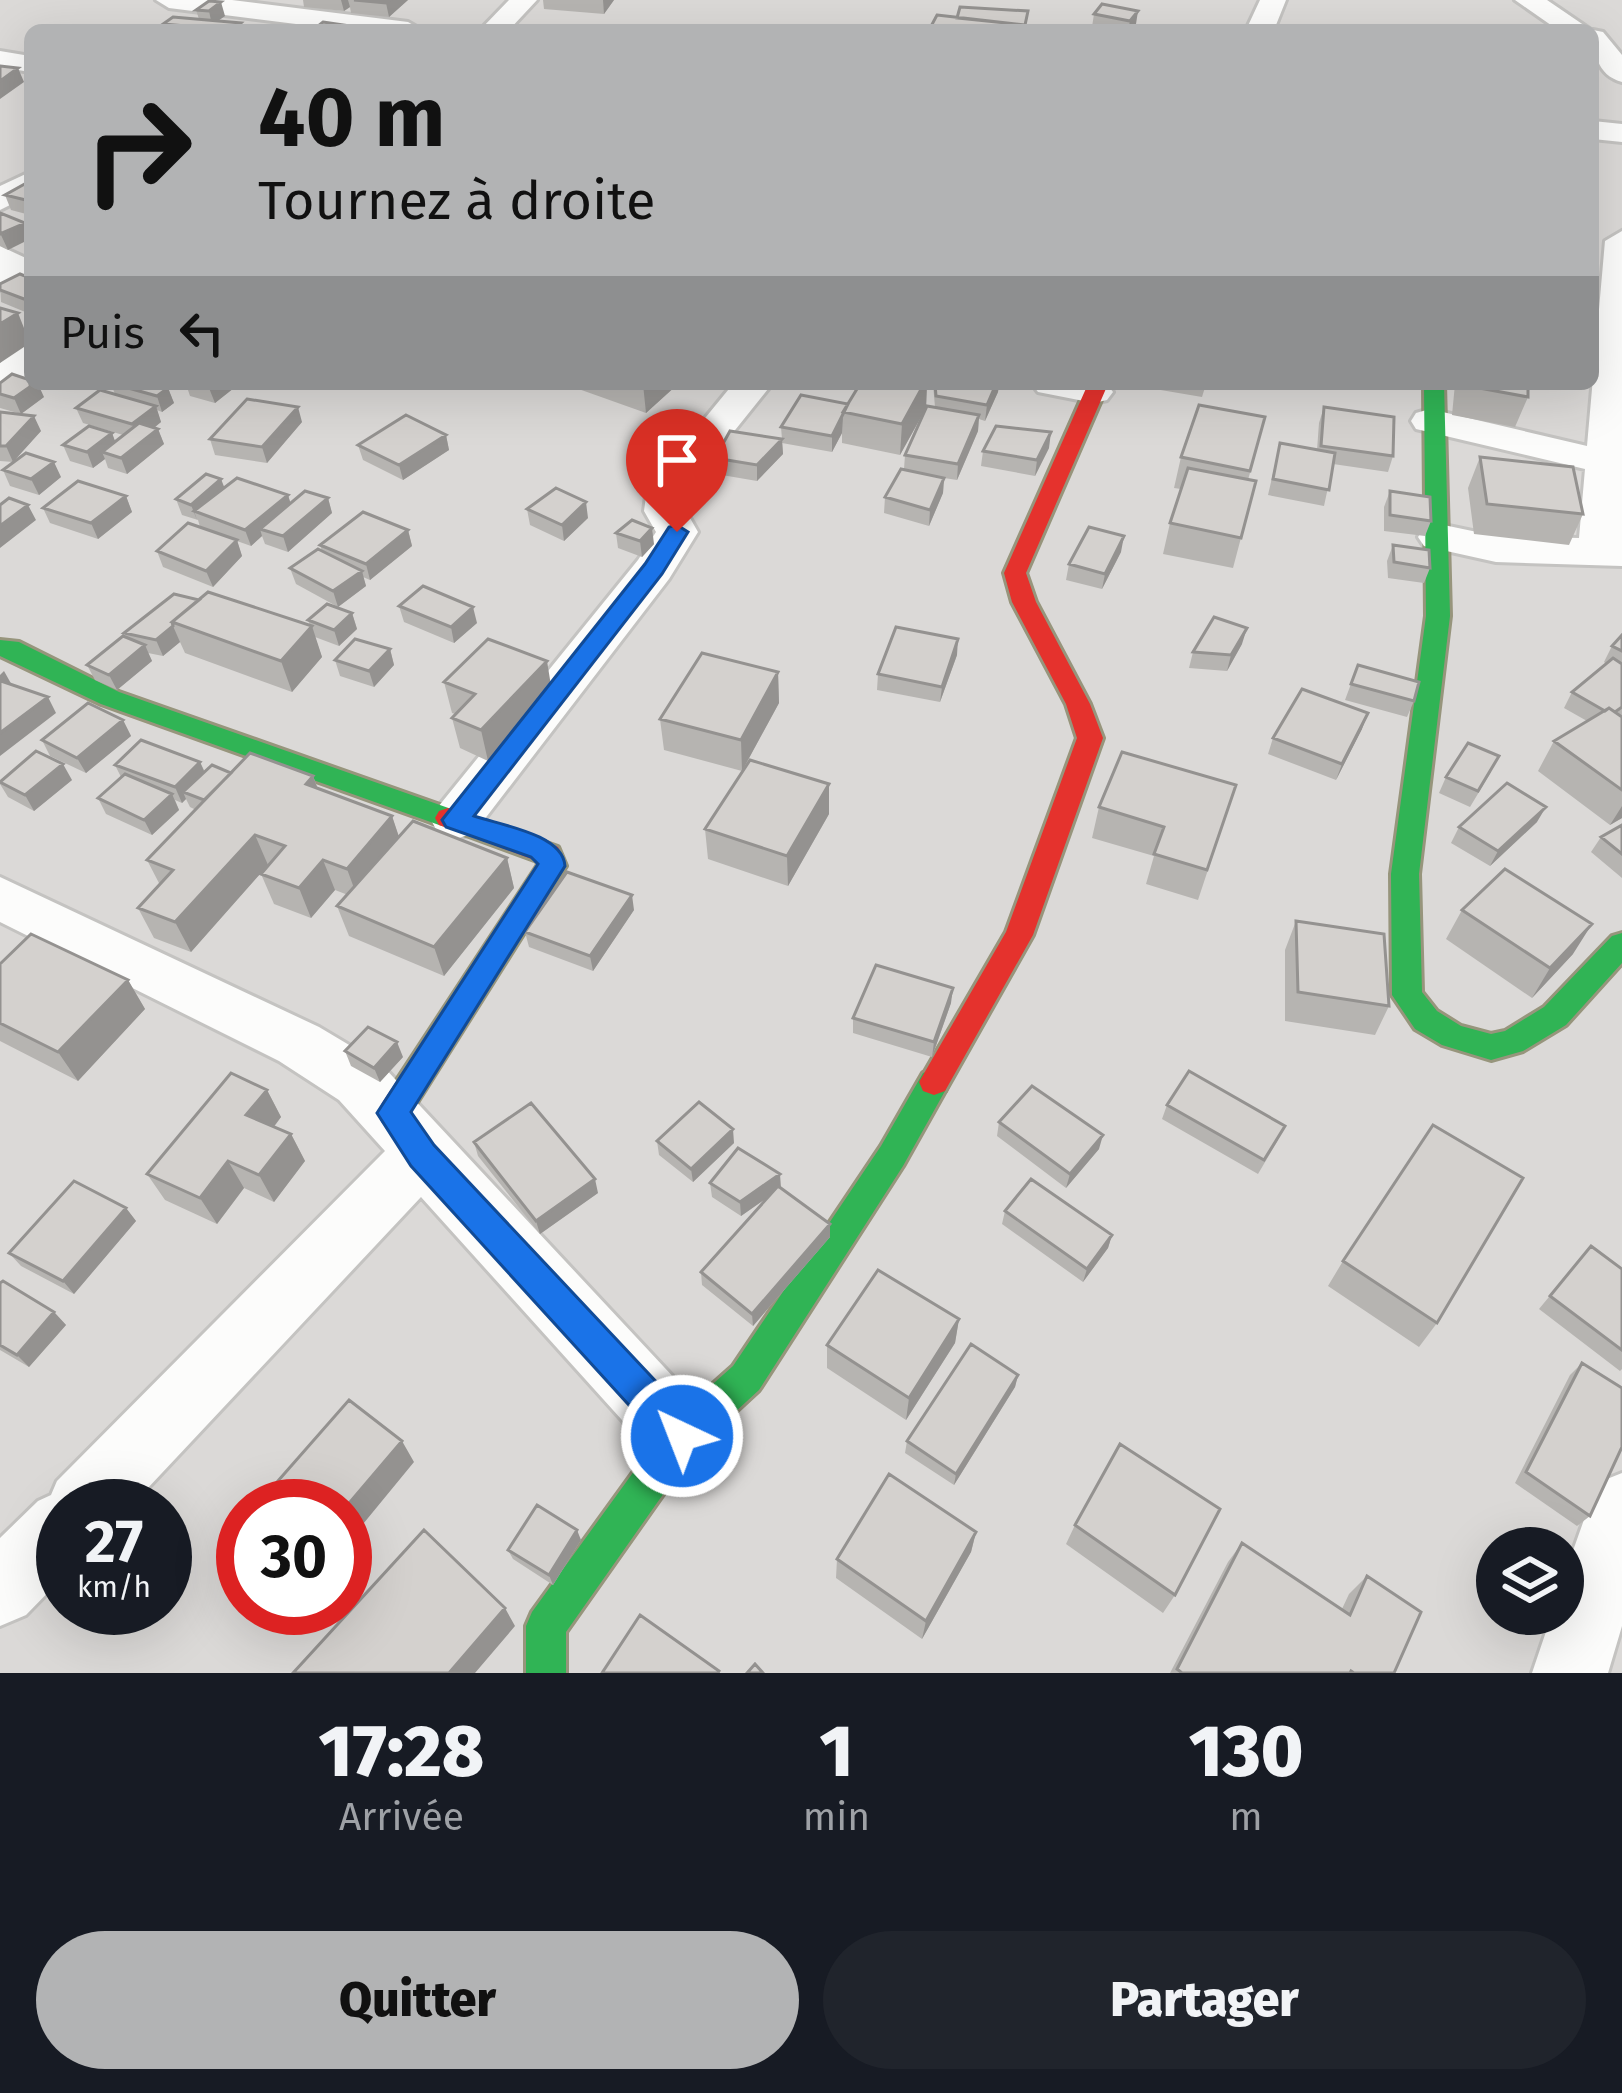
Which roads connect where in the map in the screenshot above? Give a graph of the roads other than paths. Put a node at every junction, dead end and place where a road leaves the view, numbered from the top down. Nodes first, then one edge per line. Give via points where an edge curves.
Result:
1 (169, 0) edge
2 (524, 0) edge
3 (1528, 0) edge
4 (360, 24) edge
5 (500, 24) edge
6 (1567, 24) edge
7 (1599, 45) edge
8 (1622, 73) edge
9 (1622, 241) edge
10 (0, 256) edge
11 (0, 280) edge
12 (24, 360) edge
13 (0, 384) edge
14 (748, 390) edge
15 (1095, 390) edge
16 (1432, 402) edge
17 (1606, 462) junction
18 (1439, 537) junction
19 (1611, 552) edge
20 (0, 648) edge
21 (455, 820) junction
22 (0, 898) edge
23 (1622, 944) edge
24 (408, 1134) junction
25 (682, 1436) junction
26 (106, 1479) edge
27 (1622, 1508) edge
28 (36, 1553) edge
29 (0, 1589) edge
30 (546, 1673) edge
31 (1570, 1673) edge

1 - 4 street
2 - 5 street
3 - 6 street
7 - 8 street
9 - 17 street
10 - 11 street via 20,268
12 - 13 street
14 - 21 street via 667,489 665,511 677,532 654,568
15 - 25 street via 1015,573 1090,738 1019,934 892,1156 746,1378
16 - 17 street
16 - 18 street
17 - 19 street
18 - 19 street via 1496,549
18 - 23 street via 1436,650 1402,905 1407,994 1421,1017 1452,1037 1510,1047 1549,1021
20 - 21 street via 110,698
21 - 24 street via 540,850 551,866
22 - 24 street via 299,1045 360,1082
24 - 25 street
24 - 26 street
25 - 30 street via 547,1626
27 - 31 street
28 - 29 street

